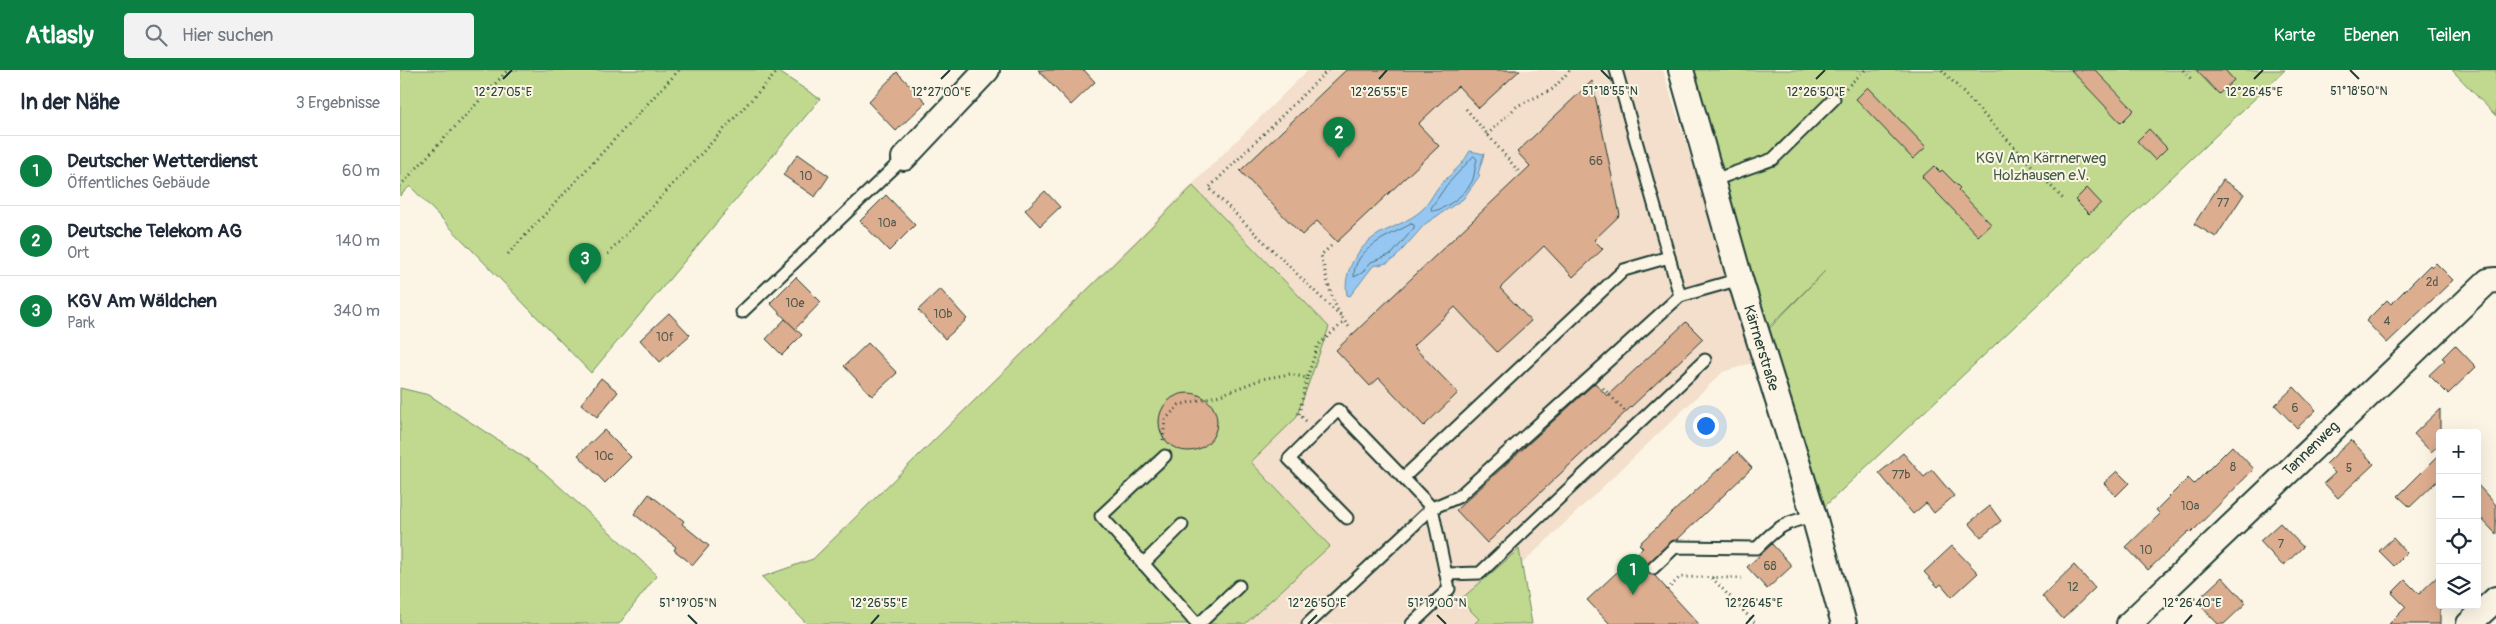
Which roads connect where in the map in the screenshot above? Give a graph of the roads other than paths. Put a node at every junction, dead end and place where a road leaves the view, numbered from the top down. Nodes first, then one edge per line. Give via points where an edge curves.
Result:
1 (987, 70) edge
2 (1616, 70) edge
3 (1681, 70) edge
4 (1834, 99) road end
5 (904, 158) joint
6 (1714, 180) junction
7 (1669, 257) junction
8 (1740, 279) junction
9 (2496, 280) edge
10 (1680, 296) junction
11 (742, 312) dead end
12 (1705, 360) dead end
13 (1166, 456) road end
14 (1403, 478) junction
15 (1432, 508) junction
16 (1814, 516) junction
17 (1347, 518) dead end
18 (1182, 525) dead end
19 (1143, 564) junction
20 (1653, 568) dead end
21 (1446, 574) junction
22 (1239, 586) dead end
23 (2496, 598) edge
24 (1198, 624) edge
25 (1308, 624) edge
26 (1412, 624) edge
27 (1844, 624) edge
28 (2129, 624) edge
29 (2469, 624) edge

1 - 5 street
2 - 7 lane
3 - 6 street, Kärrnerstraße
4 - 6 lane via 1773,159
5 - 11 lane
6 - 8 street, Kärrnerstraße
7 - 10 lane
7 - 14 lane via 1624,270
8 - 10 lane
8 - 16 street, Kärrnerstraße
9 - 28 street, Tannenweg via 2488,281
10 - 15 lane via 1458,497
12 - 21 lane via 1480,573
13 - 19 lane via 1101,516
14 - 15 lane
14 - 17 lane via 1338,410 1289,459
15 - 21 lane
15 - 25 lane
16 - 20 lane via 1789,521 1778,527 1757,548 1675,547
16 - 27 street, Kärrnerstraße
18 - 19 lane
19 - 24 lane
21 - 26 lane via 1449,589
22 - 24 lane
23 - 29 street

